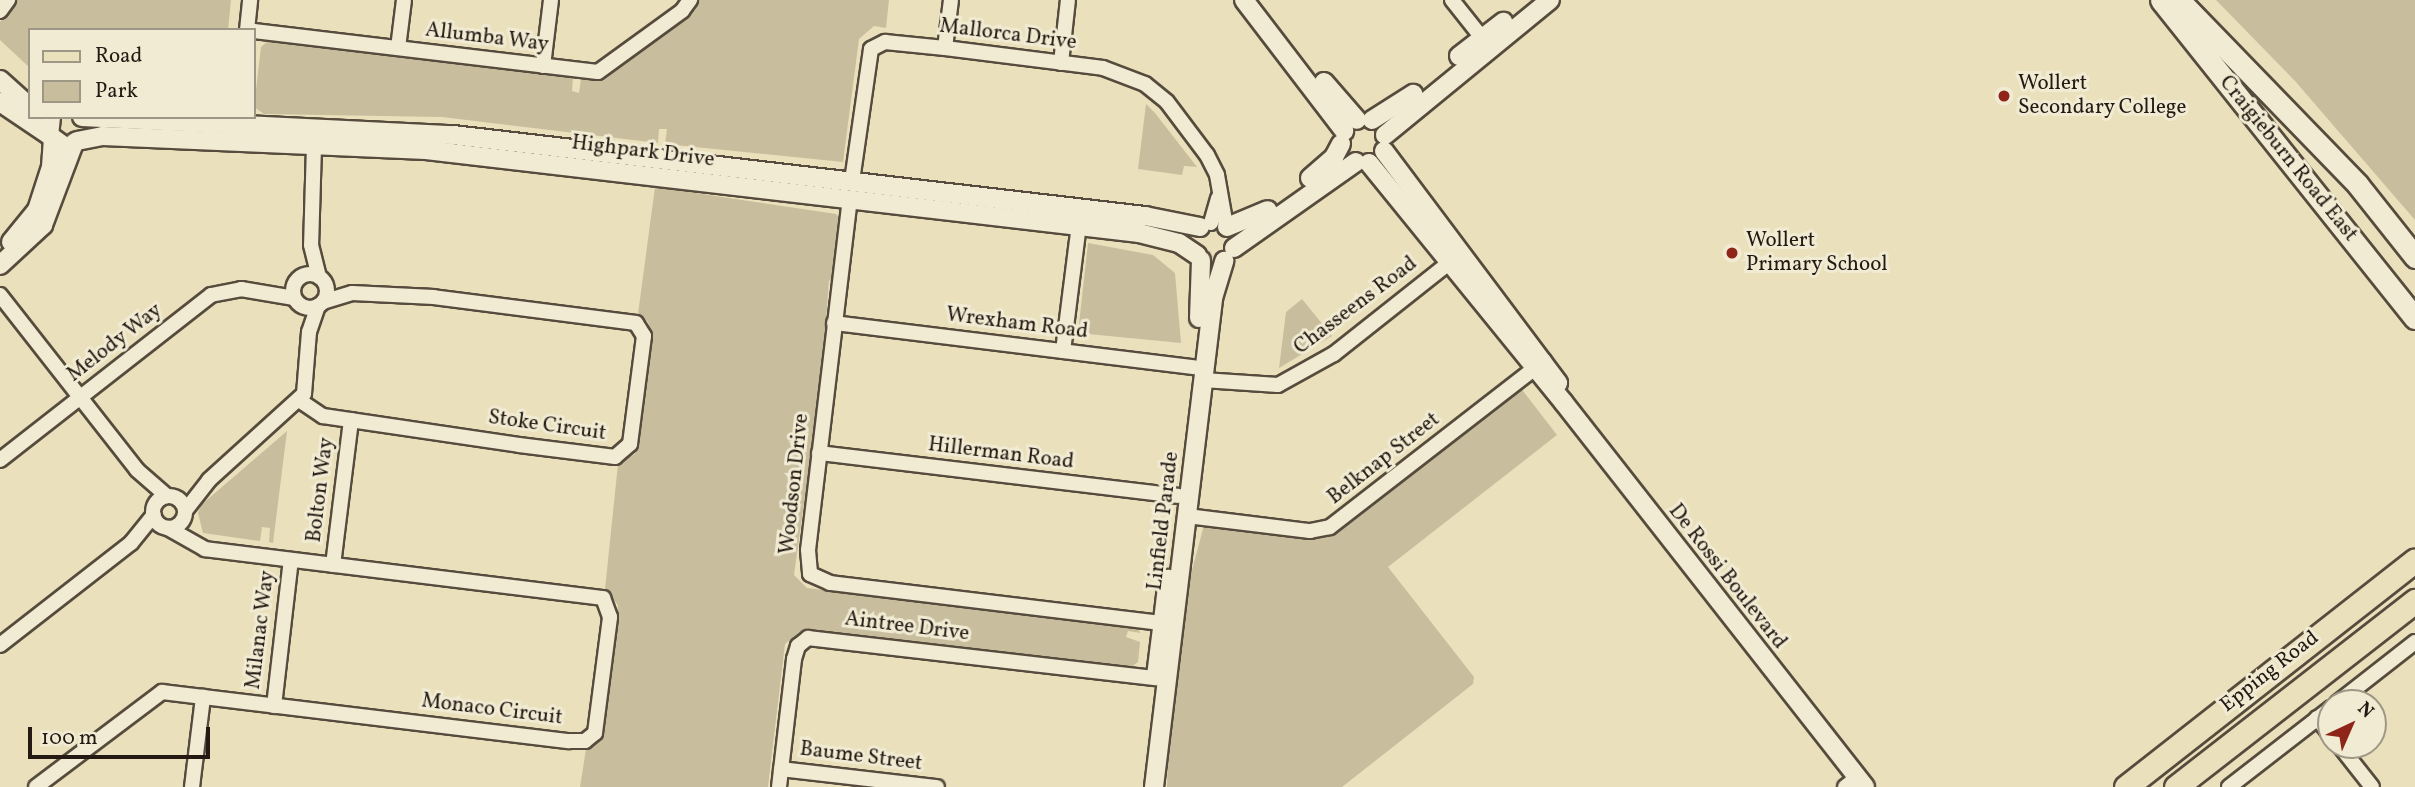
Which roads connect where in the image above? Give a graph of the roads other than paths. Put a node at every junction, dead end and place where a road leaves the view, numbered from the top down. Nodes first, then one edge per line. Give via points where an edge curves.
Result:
1 (8, 0) edge
2 (250, 0) edge
3 (404, 0) edge
4 (551, 0) edge
5 (691, 0) edge
6 (951, 0) edge
7 (1068, 0) edge
8 (1244, 0) edge
9 (1259, 0) edge
10 (1452, 0) edge
11 (1531, 0) edge
12 (1550, 0) edge
13 (2161, 0) edge
14 (2179, 0) edge
15 (0, 11) edge
16 (247, 28) edge
17 (256, 31) edge
18 (1486, 43) junction
19 (398, 48) junction
20 (945, 48) junction
21 (1061, 63) junction
22 (542, 66) junction
23 (0, 79) edge
24 (0, 102) edge
25 (28, 105) edge
26 (28, 118) edge
27 (30, 119) edge
28 (81, 119) edge
29 (107, 119) edge
30 (236, 129) edge
31 (1354, 129) junction
32 (51, 131) edge
33 (315, 137) junction
34 (75, 142) junction
35 (1385, 143) junction
36 (1362, 163) junction
37 (851, 189) junction
38 (1079, 225) junction
39 (1216, 226) junction
40 (311, 245) junction
41 (0, 250) edge
42 (1229, 254) junction
43 (2415, 257) edge
44 (1199, 258) junction
45 (1450, 262) junction
46 (0, 265) edge
47 (298, 278) junction
48 (321, 278) junction
49 (268, 290) junction
50 (352, 293) junction
51 (0, 295) edge
52 (297, 301) junction
53 (321, 304) junction
54 (2415, 318) edge
55 (834, 323) junction
56 (309, 332) junction
57 (1063, 351) junction
58 (1540, 365) junction
59 (1198, 373) junction
60 (80, 398) junction
61 (299, 400) junction
62 (351, 420) junction
63 (819, 453) junction
64 (0, 460) edge
65 (137, 470) junction
66 (209, 480) junction
67 (170, 496) junction
68 (1178, 496) junction
69 (154, 511) junction
70 (185, 514) junction
71 (1187, 516) junction
72 (167, 528) junction
73 (131, 543) junction
74 (197, 544) junction
75 (291, 560) junction
76 (2415, 560) edge
77 (333, 565) junction
78 (2415, 601) edge
79 (1168, 623) junction
80 (2415, 642) edge
81 (0, 645) edge
82 (1156, 678) junction
83 (2355, 689) edge
84 (203, 697) junction
85 (274, 706) junction
86 (2317, 718) edge
87 (2350, 759) edge
88 (781, 769) junction
89 (1860, 784) edge
90 (36, 787) edge
91 (192, 787) edge
92 (779, 787) edge
93 (937, 787) edge
94 (1142, 787) edge
95 (1154, 787) edge
96 (2126, 787) edge
97 (2176, 787) edge
98 (2230, 787) edge
99 (2371, 787) edge

1 - 15 street
2 - 16 street
3 - 19 street
4 - 22 street
5 - 22 street, Allumba Way via 607,69
6 - 20 street
7 - 21 street
8 - 31 street
9 - 31 street
10 - 18 street
11 - 18 street
12 - 18 street
13 - 54 main road, Craigieburn Road East
14 - 43 main road, Craigieburn Road East via 2358,185
17 - 19 street, Allumba Way
18 - 31 street via 1401,103
18 - 35 street
19 - 22 street, Allumba Way
20 - 21 street, Mallorca Drive
20 - 37 street, Mallorca Drive via 885,42 872,49
21 - 39 street, Mallorca Drive via 1116,71 1156,92 1208,155 1219,186
23 - 25 street
24 - 26 street
27 - 32 street
28 - 34 street via 83,132
29 - 30 street, Highpark Drive
30 - 33 street, Highpark Drive
30 - 34 street, Highpark Drive via 103,136
31 - 35 street, De Rossi Boulevard
31 - 36 street, De Rossi Boulevard
31 - 39 street via 1328,163 1272,208 1253,220
32 - 34 street, Highpark Drive via 62,145
32 - 41 street via 51,167 37,210 24,230
33 - 37 street, Highpark Drive
33 - 40 street
34 - 46 street via 43,225
35 - 36 street
35 - 58 street, De Rossi Boulevard
36 - 42 street
36 - 45 street, De Rossi Boulevard
37 - 38 street, Highpark Drive
37 - 39 street, Highpark Drive
37 - 55 street, Woodson Drive
38 - 44 street, Highpark Drive via 1166,238
38 - 57 street
39 - 42 street
39 - 44 street, Linfield Parade via 1194,238
40 - 47 street
40 - 48 street
42 - 44 street via 1213,264
42 - 59 street, Linfield Parade via 1213,298
44 - 59 street, Linfield Parade
45 - 58 street, De Rossi Boulevard
45 - 59 street, Chasseens Road via 1334,354 1278,385
47 - 48 street, Melody Way
47 - 49 street, Melody Way
47 - 52 street
48 - 50 street, Stoke Circuit
48 - 53 street via 327,291
49 - 52 street, Melody Way
49 - 60 street, Melody Way via 227,289 211,295
50 - 53 street, Stoke Circuit
50 - 62 street, Stoke Circuit via 434,297 623,319 640,326 644,336 632,436 622,455
51 - 60 street
52 - 53 street, Melody Way
52 - 56 street
53 - 56 street
55 - 57 street, Wrexham Road
55 - 63 street, Woodson Drive
56 - 61 street via 306,387
57 - 59 street, Wrexham Road
58 - 71 street, Belknap Street via 1330,527 1310,531
58 - 89 street, De Rossi Boulevard via 1564,403
59 - 68 street, Linfield Parade
59 - 71 street, Linfield Parade
60 - 64 street, Melody Way
60 - 65 street
61 - 62 street, Stoke Circuit via 318,415
61 - 66 street
62 - 77 street, Bolton Way
63 - 68 street, Hillerman Road
63 - 79 street, Woodson Drive via 806,564 820,580
65 - 67 street
65 - 69 street
66 - 67 street
66 - 70 street
67 - 69 street
67 - 70 street
68 - 79 street, Linfield Parade
69 - 72 street, Monaco Circuit
69 - 73 street
70 - 72 street
70 - 74 street
71 - 79 street, Linfield Parade
72 - 73 street
72 - 74 street, Monaco Circuit
73 - 81 street
74 - 75 street, Monaco Circuit
75 - 77 street, Monaco Circuit
75 - 85 street, Milanac Way
76 - 96 main road, Epping Road
77 - 85 street, Monaco Circuit via 603,598 610,617 595,733 578,741
78 - 97 main road, Epping Road
79 - 82 street, Linfield Parade
79 - 95 street, Linfield Parade
80 - 83 street
82 - 88 street, Aintree Drive via 808,638 798,646 794,659
82 - 94 street, Linfield Parade
84 - 85 street, Monaco Circuit
84 - 90 street, Monaco Circuit via 157,694
84 - 91 street
86 - 98 street
87 - 99 street
88 - 92 street, Aintree Drive
88 - 93 street, Baume Street

